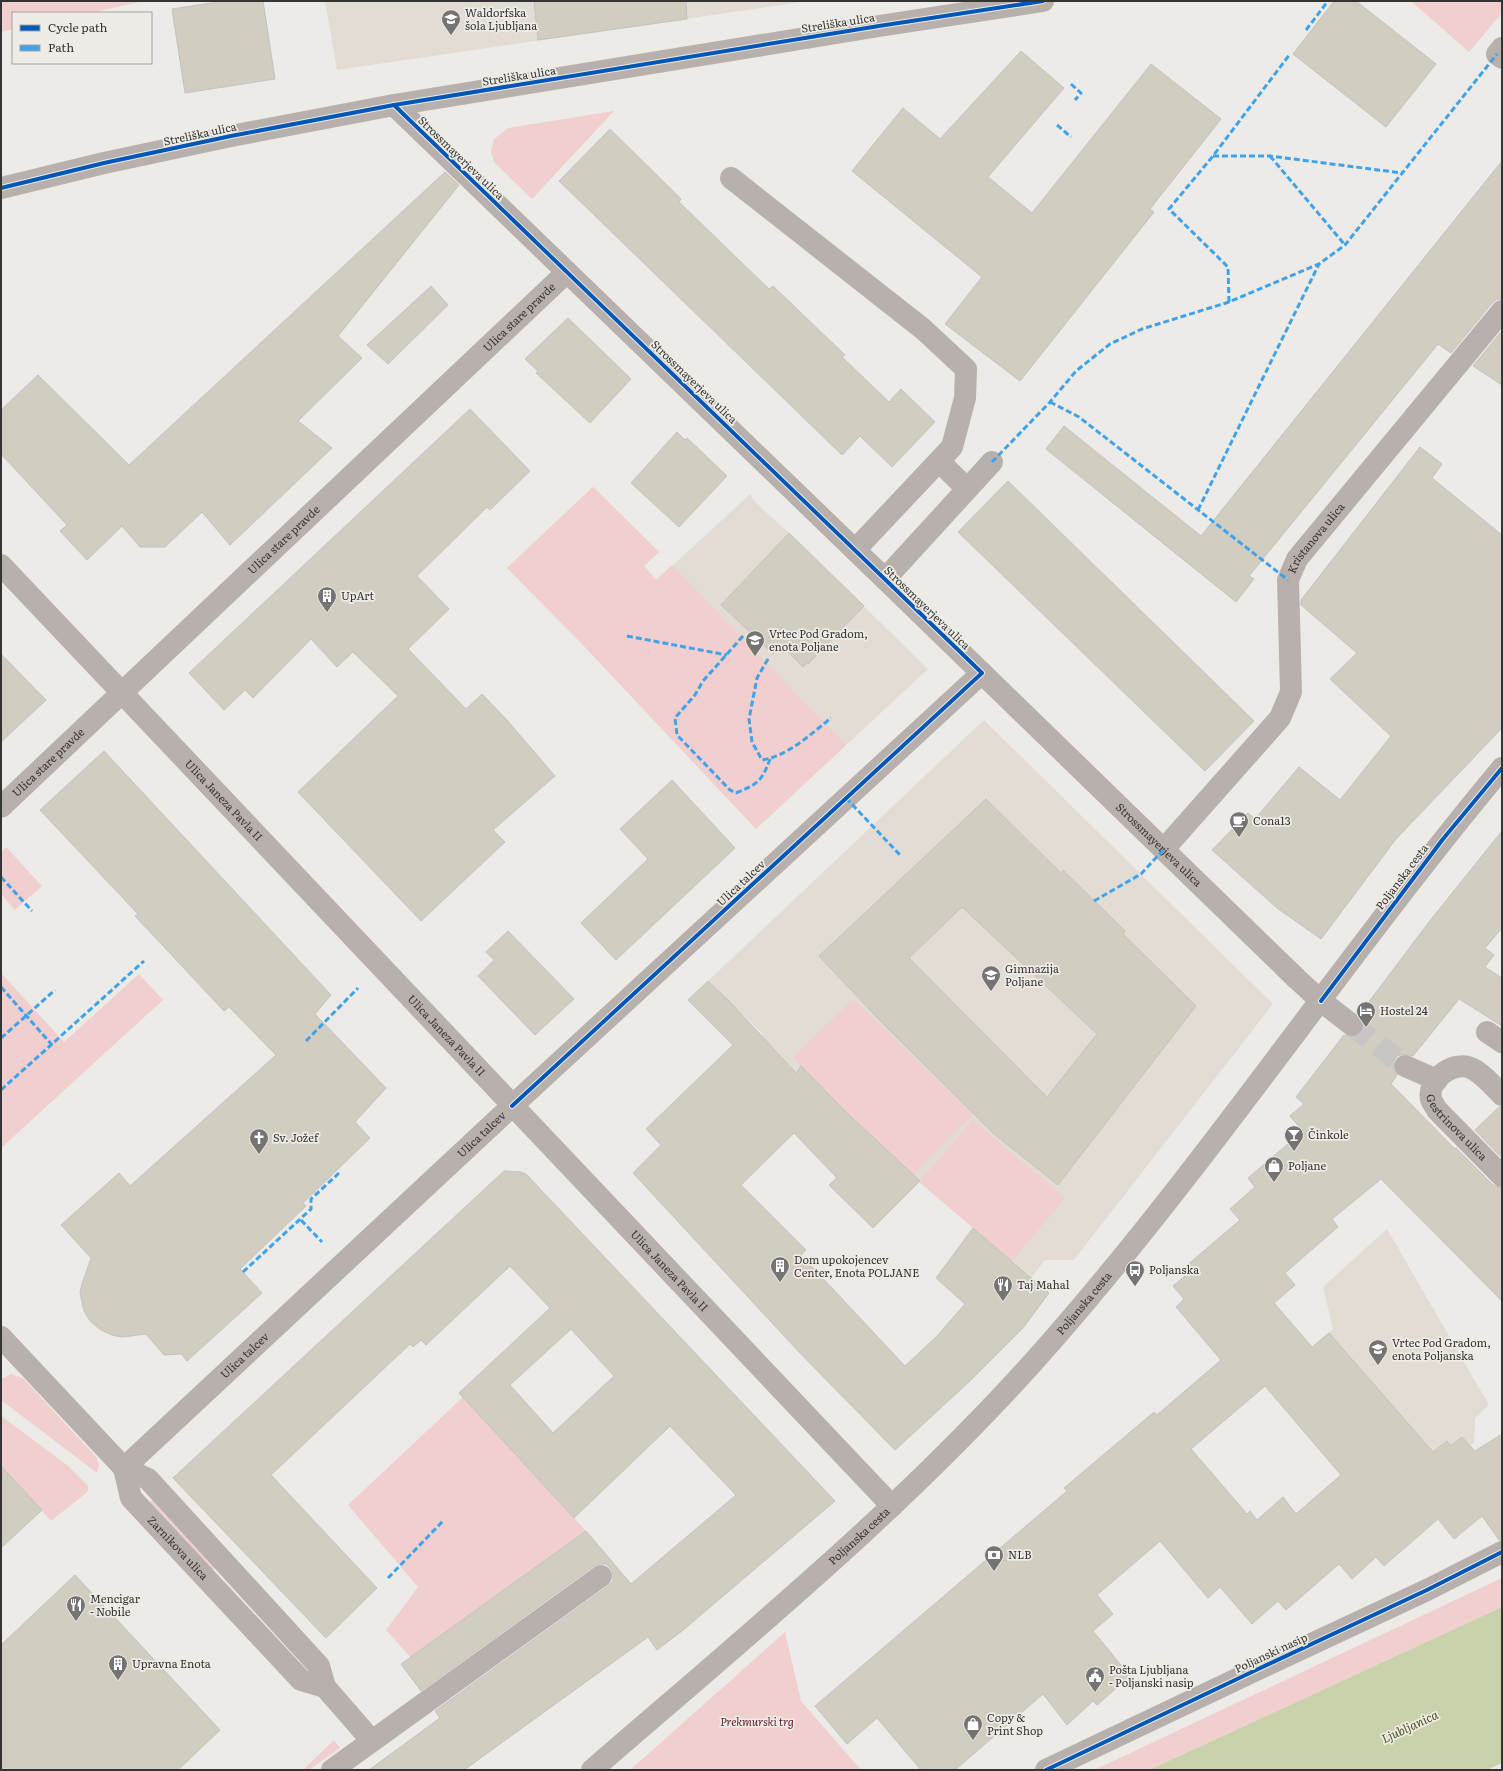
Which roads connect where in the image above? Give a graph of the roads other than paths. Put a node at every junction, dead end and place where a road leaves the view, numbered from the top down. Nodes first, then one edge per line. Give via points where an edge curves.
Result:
1 (1043, 1) edge
2 (1502, 48) edge
3 (1502, 58) edge
4 (394, 105) junction
5 (731, 178) dead end
6 (1, 188) edge
7 (567, 272) junction
8 (1502, 311) edge
9 (939, 461) junction
10 (992, 462) dead end
11 (967, 489) junction
12 (855, 550) junction
13 (1, 565) edge
14 (885, 579) junction
15 (982, 673) junction
16 (122, 693) junction
17 (1502, 768) edge
18 (1, 807) edge
19 (1164, 849) junction
20 (1321, 1000) junction
21 (1352, 1025) tunnel mouth
22 (1405, 1066) tunnel mouth
23 (1437, 1080) junction
24 (1502, 1095) edge
25 (512, 1106) junction
26 (1502, 1176) edge
27 (1, 1337) edge
28 (124, 1468) junction
29 (892, 1506) junction
30 (1502, 1552) edge
31 (601, 1576) dead end
32 (372, 1742) junction
33 (332, 1770) edge
34 (592, 1770) edge
35 (1046, 1770) edge

1 - 4 street, Streliška ulica
2 - 3 street via 1497,54
4 - 6 street, Streliška ulica via 231,136
4 - 7 street, Strossmayerjeva ulica
5 - 9 street via 923,329 966,369 966,398 952,447
7 - 12 street, Strossmayerjeva ulica
7 - 16 street, Ulica stare pravde
8 - 19 street, Kristanova ulica via 1297,559 1288,580 1291,692 1280,718
9 - 11 street
9 - 12 street
10 - 11 street
11 - 14 street
12 - 14 street, Strossmayerjeva ulica
13 - 16 street, Ulica Janeza Pavla II
14 - 15 street, Strossmayerjeva ulica
15 - 19 street, Strossmayerjeva ulica
15 - 25 street, Ulica talcev
16 - 18 street, Ulica stare pravde
16 - 25 street, Ulica Janeza Pavla II
17 - 20 street, Poljanska cesta via 1443,839
19 - 20 street, Strossmayerjeva ulica
20 - 21 street
20 - 29 street, Poljanska cesta via 1140,1237 1096,1290 980,1421
22 - 23 street
23 - 24 street, Gestrinova ulica via 1445,1071 1459,1066 1469,1067
23 - 26 street, Gestrinova ulica via 1431,1099 1437,1110
25 - 28 street, Ulica talcev
25 - 29 street, Ulica Janeza Pavla II
27 - 28 street
28 - 32 street, Zarnikova ulica via 131,1498 301,1680 325,1687
29 - 34 street, Poljanska cesta
30 - 35 street, Poljanski nasip
31 - 32 street
32 - 33 street

